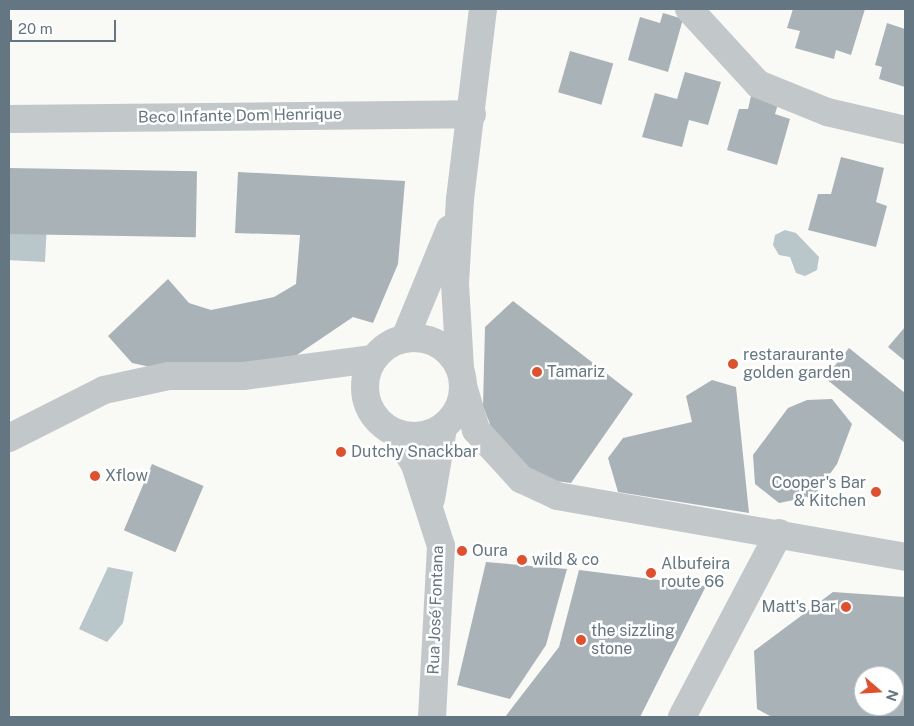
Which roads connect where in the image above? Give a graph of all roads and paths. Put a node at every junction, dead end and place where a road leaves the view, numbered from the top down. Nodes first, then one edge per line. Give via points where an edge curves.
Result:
1 (483, 9) edge
2 (689, 9) edge
3 (472, 114) junction
4 (9, 119) edge
5 (905, 130) edge
6 (460, 200) junction
7 (405, 338) junction
8 (372, 360) junction
9 (462, 378) junction
10 (443, 428) junction
11 (396, 433) junction
12 (9, 438) edge
13 (430, 503) junction
14 (780, 533) junction
15 (905, 557) edge
16 (432, 717) edge
17 (682, 717) edge

1 - 3 street
2 - 5 street via 758,84 827,112
3 - 4 street, Beco Infante Dom Henrique
3 - 6 street
6 - 7 street via 445,248
6 - 9 street via 456,283
7 - 8 street via 381,349
7 - 9 street via 438,343
8 - 11 street via 365,382 368,405 375,418
8 - 12 street via 243,376 169,376 104,390
9 - 10 street via 461,404
9 - 14 street via 476,430 521,479 558,496
10 - 11 street via 412,437
10 - 13 street, Rua José Fontana
11 - 13 street, Rua José Fontana via 415,465
13 - 16 street, Rua José Fontana via 441,546
14 - 15 street
14 - 17 street

